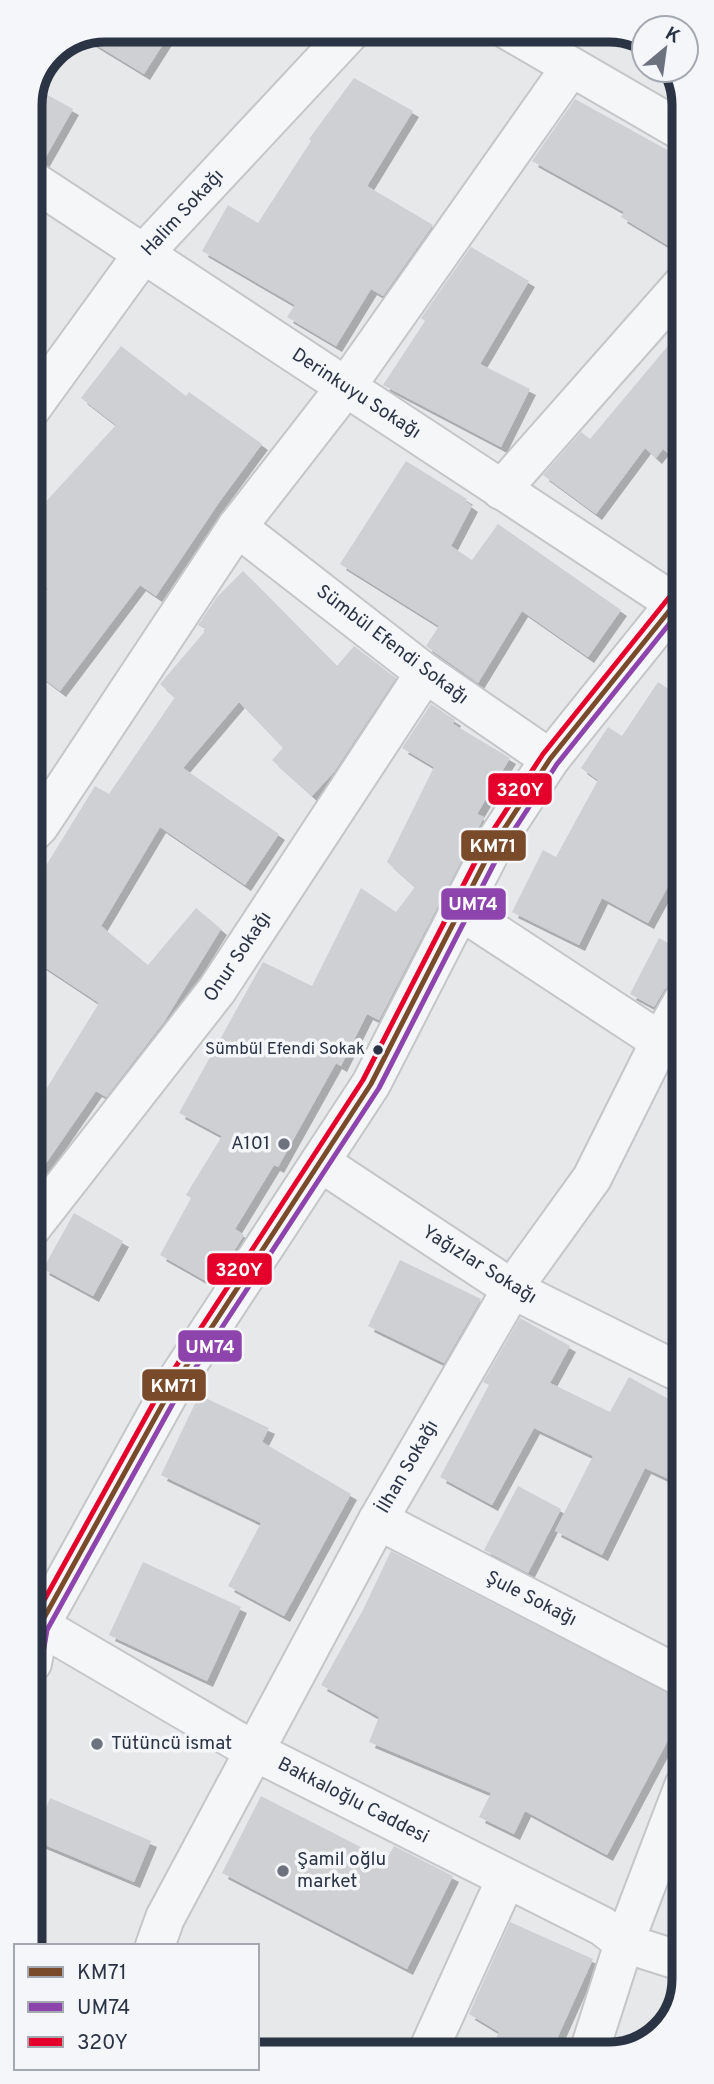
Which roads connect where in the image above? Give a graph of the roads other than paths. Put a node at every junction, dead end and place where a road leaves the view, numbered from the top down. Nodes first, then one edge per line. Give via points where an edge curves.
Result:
1 (341, 42) edge
2 (528, 42) edge
3 (571, 67) junction
4 (672, 125) edge
5 (42, 187) edge
6 (144, 254) junction
7 (672, 296) edge
8 (345, 388) junction
9 (42, 394) edge
10 (501, 490) junction
11 (237, 527) junction
12 (672, 598) edge
13 (672, 613) edge
14 (425, 673) junction
15 (550, 759) junction
16 (42, 821) edge
17 (460, 910) junction
18 (672, 1049) edge
19 (320, 1162) junction
20 (42, 1214) edge
21 (512, 1289) junction
22 (672, 1369) edge
23 (378, 1520) junction
24 (42, 1623) edge
25 (42, 1641) edge
26 (672, 1672) edge
27 (254, 1751) junction
28 (672, 1817) edge
29 (506, 1879) junction
30 (624, 1942) junction
31 (156, 1944) edge
32 (672, 1958) edge
33 (432, 2042) edge
34 (592, 2042) edge

1 - 6 street, Halim Sokağı
2 - 3 street
3 - 4 street
3 - 8 street
5 - 6 street, Derinkuyu Sokağı
6 - 8 street, Derinkuyu Sokağı
6 - 9 street, Halim Sokağı
7 - 10 street
8 - 10 street, Derinkuyu Sokağı
8 - 11 street
10 - 12 street, Derinkuyu Sokağı
11 - 14 street, Sümbül Efendi Sokağı
11 - 16 street
13 - 15 street
14 - 15 street, Sümbül Efendi Sokağı
14 - 20 street, Onur Sokağı via 217,990
15 - 17 street via 493,846
17 - 18 street
17 - 19 street via 371,1084
18 - 21 street, İlhan Sokağı via 592,1178
19 - 21 street, Yağızlar Sokağı
19 - 24 street via 170,1391
21 - 22 street, Yağızlar Sokağı
21 - 23 street, İlhan Sokağı
23 - 26 street, Şule Sokağı
23 - 27 street, İlhan Sokağı
25 - 27 street, Bakkaloğlu Caddesi
27 - 29 street, Bakkaloğlu Caddesi
27 - 31 street, İlhan Sokağı via 165,1918
28 - 30 street
29 - 30 street, Bakkaloğlu Caddesi via 602,1926
29 - 33 street
30 - 32 street, Bakkaloğlu Caddesi
30 - 34 street

